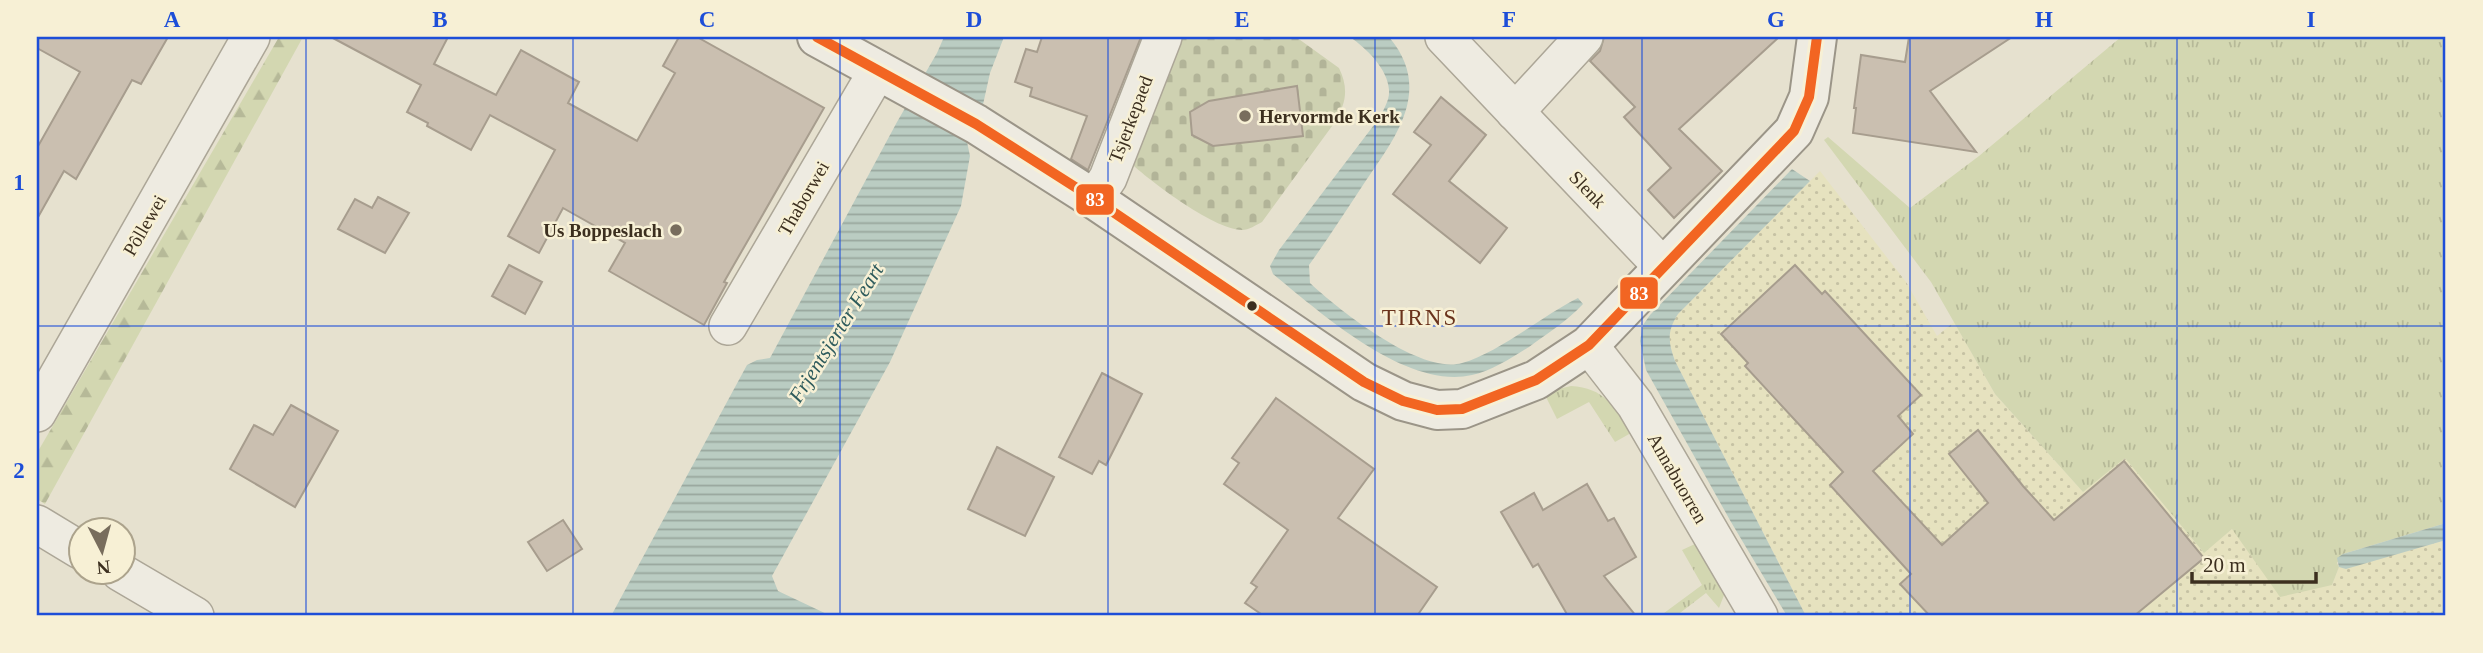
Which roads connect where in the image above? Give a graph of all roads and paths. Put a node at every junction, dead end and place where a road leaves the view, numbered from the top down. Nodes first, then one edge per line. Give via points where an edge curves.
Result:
1 (251, 37) edge
2 (817, 37) edge
3 (1163, 37) edge
4 (1444, 37) edge
5 (1584, 37) edge
6 (1817, 37) edge
7 (878, 71) junction
8 (1515, 112) junction
9 (1094, 200) junction
10 (1662, 266) junction
11 (728, 326) dead end
12 (1589, 345) junction
13 (37, 413) edge
14 (37, 524) edge
15 (66, 542) edge
16 (136, 581) edge
17 (195, 616) edge
18 (1759, 616) edge

1 - 13 street, Pôllewei
2 - 7 street
3 - 9 street, Tsjerkepaed via 1108,178
4 - 8 street, Slenk
5 - 8 street
6 - 10 street via 1809,97 1794,131
7 - 9 street via 976,124
7 - 11 street, Thaborwei
8 - 10 street, Slenk
9 - 12 street via 1364,382 1403,401 1437,410 1462,409 1536,380
10 - 12 street
12 - 18 street, Annabuorren via 1635,404
14 - 15 street
16 - 17 street

